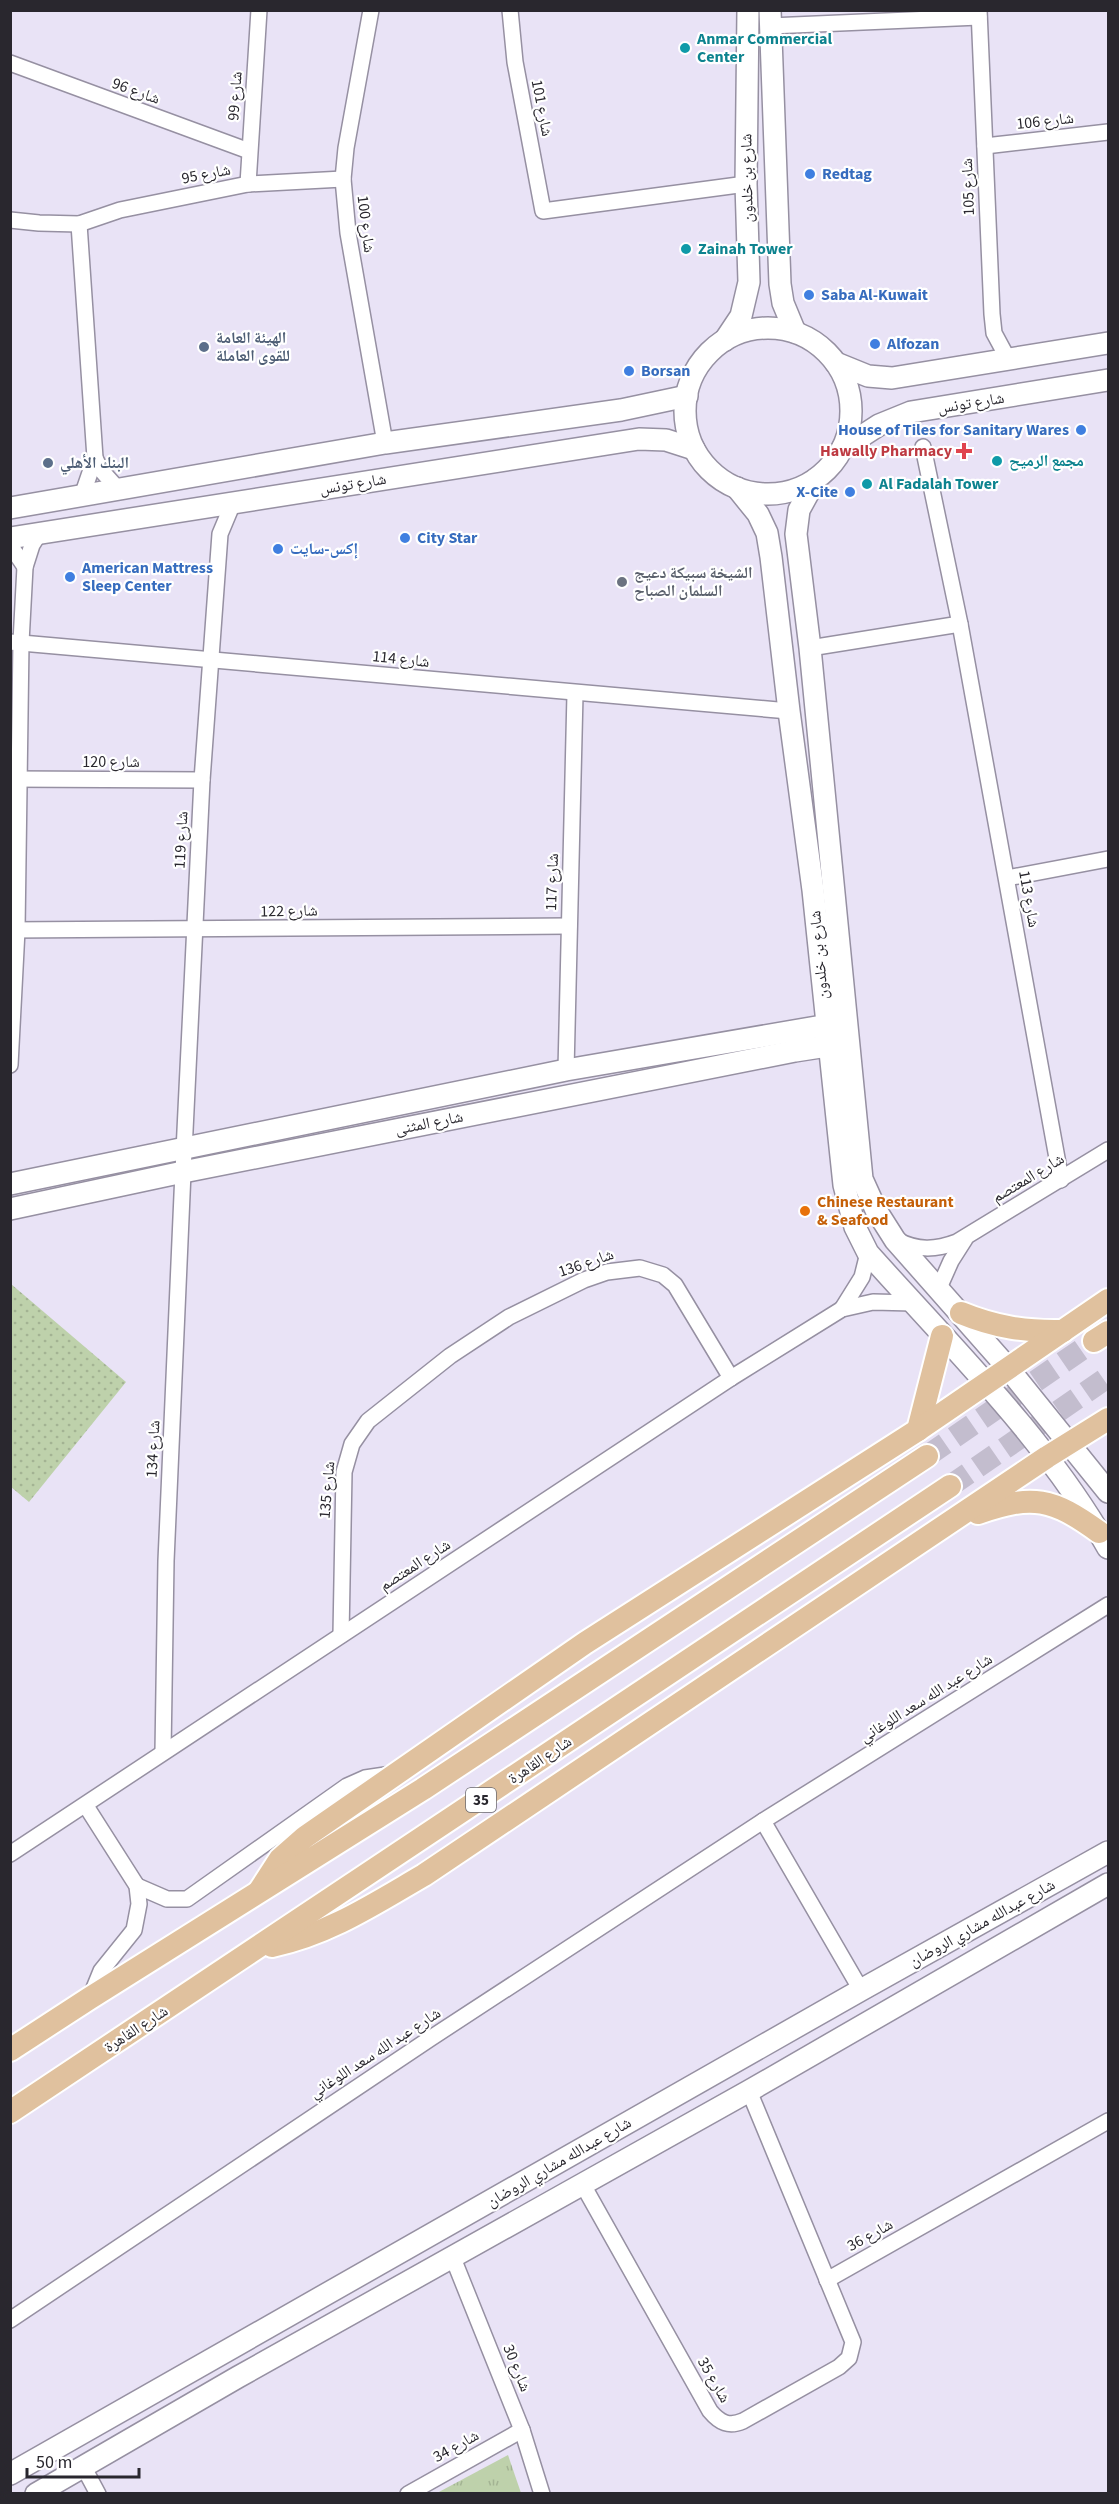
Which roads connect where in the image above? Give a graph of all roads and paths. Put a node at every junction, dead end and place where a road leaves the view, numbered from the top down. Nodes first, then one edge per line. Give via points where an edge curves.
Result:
1 (259, 10) edge
2 (371, 10) edge
3 (510, 10) edge
4 (748, 10) edge
5 (979, 14) edge
6 (770, 18) edge
7 (10, 63) edge
8 (1108, 132) edge
9 (985, 146) junction
10 (249, 151) junction
11 (343, 179) junction
12 (248, 184) junction
13 (746, 184) junction
14 (10, 219) edge
15 (79, 224) junction
16 (795, 332) junction
17 (725, 340) junction
18 (1108, 344) edge
19 (1008, 358) junction
20 (836, 363) junction
21 (951, 368) junction
22 (1108, 380) edge
23 (687, 396) junction
24 (935, 409) junction
25 (539, 421) junction
26 (385, 443) junction
27 (923, 447) dead end
28 (694, 449) junction
29 (842, 449) junction
30 (535, 457) junction
31 (95, 458) junction
32 (816, 479) junction
33 (737, 488) junction
34 (118, 489) junction
35 (82, 496) junction
36 (233, 503) junction
37 (10, 508) edge
38 (200, 508) junction
39 (39, 534) junction
40 (220, 534) junction
41 (10, 538) edge
42 (10, 545) edge
43 (25, 567) junction
44 (960, 624) junction
45 (16, 642) edge
46 (810, 648) junction
47 (211, 658) junction
48 (575, 694) junction
49 (789, 711) junction
50 (15, 779) edge
51 (202, 780) junction
52 (1108, 859) edge
53 (1007, 878) junction
54 (569, 926) junction
55 (14, 930) edge
56 (195, 930) junction
57 (836, 1023) junction
58 (849, 1043) junction
59 (828, 1046) junction
60 (10, 1065) edge
61 (566, 1071) junction
62 (185, 1147) junction
63 (1108, 1150) edge
64 (183, 1172) junction
65 (1061, 1180) junction
66 (10, 1184) edge
67 (10, 1209) edge
68 (967, 1237) junction
69 (895, 1239) junction
70 (868, 1253) junction
71 (939, 1288) junction
72 (1108, 1300) edge
73 (913, 1303) junction
74 (842, 1309) junction
75 (961, 1313) junction
76 (509, 1317) joint
77 (1063, 1331) junction
78 (942, 1336) junction
79 (1008, 1368) junction
80 (731, 1378) junction
81 (985, 1385) junction
82 (1108, 1419) edge
83 (918, 1430) junction
84 (1068, 1444) junction
85 (927, 1456) tunnel mouth
86 (1047, 1457) junction
87 (950, 1486) tunnel mouth
88 (1108, 1492) edge
89 (954, 1521) junction
90 (1104, 1540) edge
91 (1108, 1605) edge
92 (341, 1635) junction
93 (163, 1752) junction
94 (395, 1774) junction
95 (86, 1806) junction
96 (764, 1821) junction
97 (1108, 1852) edge
98 (10, 1854) edge
99 (1108, 1884) edge
100 (137, 1886) junction
101 (258, 1895) junction
102 (981, 1924) junction
103 (944, 1944) junction
104 (258, 1948) junction
105 (990, 1952) junction
106 (954, 1972) junction
107 (861, 1990) junction
108 (90, 1998) junction
109 (10, 2050) edge
110 (749, 2091) junction
111 (10, 2112) edge
112 (1108, 2121) edge
113 (583, 2185) junction
114 (453, 2258) junction
115 (827, 2280) junction
116 (10, 2320) edge
117 (282, 2321) junction
118 (287, 2350) junction
119 (225, 2353) junction
120 (238, 2377) junction
121 (522, 2430) junction
122 (83, 2466) junction
123 (10, 2474) edge
124 (36, 2493) edge
125 (98, 2493) edge
126 (408, 2493) edge
127 (542, 2493) edge

1 - 10 street, شارع 99
2 - 11 street, شارع 100
3 - 13 street, شارع 101 via 515,62 543,211
4 - 13 street, شارع بن خلدون
5 - 6 street
5 - 9 street, شارع 105
6 - 16 street, شارع بن خلدون via 780,284
7 - 10 street, شارع 96
8 - 9 street, شارع 106
9 - 19 street, شارع 105 via 994,333
10 - 12 street, شارع 99
11 - 12 street, شارع 95
11 - 26 street, شارع 100 via 348,233
12 - 15 street, شارع 95 via 120,210
13 - 17 street, شارع بن خلدون via 749,282 741,315
14 - 15 street, شارع 95
15 - 31 street
16 - 17 street via 754,329
16 - 20 street via 814,341
17 - 23 street via 700,363
18 - 19 street
19 - 21 street
20 - 21 street via 856,373 880,378
20 - 29 street via 844,376 851,405 848,435
21 - 24 street via 931,376 923,385 921,394
22 - 24 street, شارع تونس
23 - 25 street
23 - 28 street via 686,423
24 - 29 street, شارع تونس via 893,419
25 - 26 street
25 - 30 street via 549,424 557,436 553,449
26 - 34 street
27 - 44 street, شارع 113
28 - 30 street, شارع تونس via 666,440 639,439
28 - 33 street via 711,472
29 - 32 street
30 - 36 street, شارع تونس
31 - 34 street
31 - 35 street
32 - 33 street via 786,492 753,493
32 - 46 street, شارع بن خلدون via 802,502 796,525
33 - 49 street, شارع بن خلدون via 753,505 767,533
34 - 35 street
35 - 37 street
36 - 38 street, شارع تونس
36 - 40 street, شارع 119
38 - 39 street, شارع تونس
38 - 40 street
39 - 41 street, شارع تونس
39 - 43 street
40 - 47 street, شارع 119
42 - 43 street
43 - 45 street
44 - 46 street
44 - 53 street, شارع 113
45 - 47 street, شارع 114
45 - 50 street
46 - 57 street, شارع بن خلدون
47 - 48 street, شارع 114
47 - 51 street, شارع 119
48 - 49 street, شارع 114
48 - 54 street, شارع 117
49 - 57 street, شارع بن خلدون
50 - 51 street, شارع 120
50 - 55 street
51 - 56 street, شارع 119
52 - 53 street
53 - 65 street, شارع 113
54 - 56 street, شارع 122
54 - 61 street, شارع 117
55 - 56 street, شارع 122
55 - 60 street
56 - 62 street, شارع 119
57 - 58 street, شارع بن خلدون
57 - 59 street, شارع بن خلدون
57 - 61 street, شارع المثنى
58 - 59 street, شارع المثنى
58 - 69 street, شارع بن خلدون via 862,1179
59 - 64 street, شارع المثنى
59 - 70 street, شارع بن خلدون via 846,1199
61 - 62 street, شارع المثنى
62 - 64 street, شارع 134
62 - 66 street, شارع المثنى
63 - 65 street, شارع المعتصم
64 - 67 street, شارع المثنى
64 - 93 street, شارع 134 via 166,1561
65 - 68 street, شارع المعتصم
68 - 69 street, شارع المعتصم via 947,1246 926,1249
68 - 71 street, شارع المعتصم
69 - 71 street, شارع بن خلدون
70 - 73 street, شارع بن خلدون
70 - 74 street, شارع المعتصم via 859,1283
71 - 75 street, شارع بن خلدون
72 - 77 main road
73 - 74 street, شارع المعتصم via 862,1302
73 - 78 street, شارع بن خلدون
74 - 80 street, شارع المعتصم
75 - 77 main road via 1016,1330
75 - 79 street, شارع بن خلدون
76 - 80 street, شارع 136 via 607,1272 629,1268 655,1271 681,1292
76 - 92 street, شارع 135 via 383,1408 352,1444 342,1485
77 - 79 main road
78 - 81 street, شارع بن خلدون
78 - 83 main road
79 - 81 main road
79 - 84 street, شارع بن خلدون
80 - 92 street, شارع المعتصم
81 - 83 main road
81 - 86 street, شارع بن خلدون
82 - 84 main road
83 - 94 main road via 585,1643
84 - 86 main road
84 - 88 street, شارع بن خلدون
85 - 101 main road, 35
86 - 89 main road
86 - 90 street, شارع بن خلدون
87 - 104 main road, شارع القاهرة / 35
89 - 90 main road via 1001,1505 1032,1500 1071,1512
89 - 104 main road via 424,1875 334,1927
91 - 96 street, شارع عبد الله سعد اللوغاني
92 - 93 street, شارع المعتصم
93 - 95 street, شارع المعتصم
94 - 100 street via 375,1775 347,1786 187,1899 167,1899
94 - 101 main road via 292,1848 270,1872
95 - 98 street, شارع المعتصم
95 - 100 street
96 - 107 street
96 - 116 street, شارع عبد الله سعد اللوغاني via 257,2152
97 - 102 street, شارع عبدالله مشاري الروضان
99 - 105 street, شارع عبدالله مشاري الروضان
100 - 108 street via 139,1913 134,1930 101,1971
101 - 108 main road, 35
102 - 103 street, شارع عبدالله مشاري الروضان
102 - 105 street via 976,1935 980,1946
103 - 106 street via 954,1950 958,1961
103 - 107 street, شارع عبدالله مشاري الروضان
104 - 111 main road, شارع القاهرة / 35
105 - 106 street, شارع عبدالله مشاري الروضان
106 - 110 street, شارع عبدالله مشاري الروضان
107 - 117 street, شارع عبدالله مشاري الروضان
108 - 109 main road, 35
110 - 113 street, شارع عبدالله مشاري الروضان
110 - 115 street
112 - 115 street, شارع 36
113 - 114 street, شارع عبدالله مشاري الروضان
113 - 115 street, شارع 35 via 710,2411 723,2423 743,2421 846,2361 853,2342
114 - 118 street, شارع عبدالله مشاري الروضان
114 - 121 street, شارع 30
117 - 118 street via 268,2331 265,2343 272,2351
117 - 119 street, شارع عبدالله مشاري الروضان
118 - 120 street, شارع عبدالله مشاري الروضان
119 - 120 street via 236,2352 247,2361 248,2366
119 - 123 street, شارع عبدالله مشاري الروضان
120 - 122 street, شارع عبدالله مشاري الروضان
121 - 126 street, شارع 34
121 - 127 street, شارع 30
122 - 124 street, شارع عبدالله مشاري الروضان
122 - 125 street

